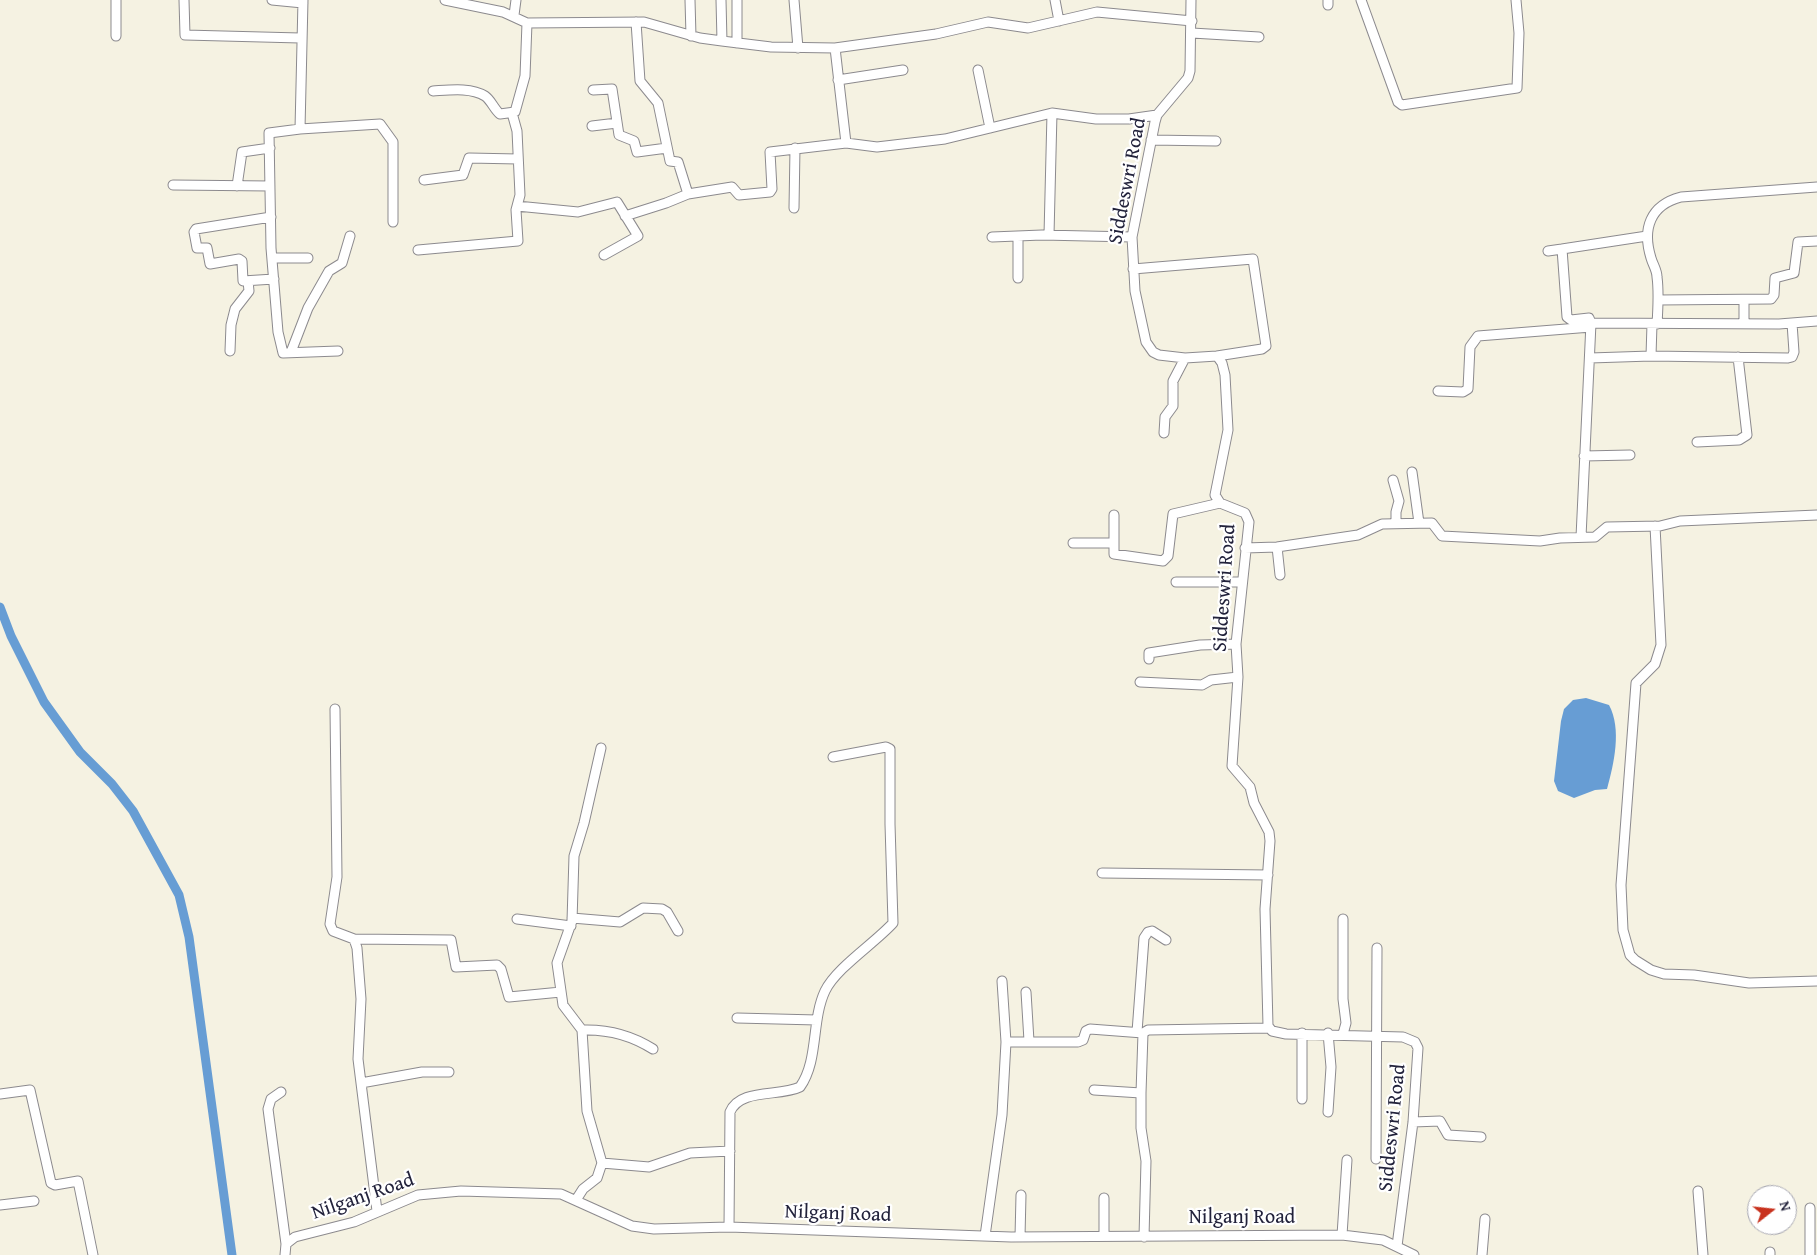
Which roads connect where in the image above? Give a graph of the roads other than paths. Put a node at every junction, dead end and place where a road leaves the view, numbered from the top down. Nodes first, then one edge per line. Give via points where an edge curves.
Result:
1 (116, 0) edge
2 (184, 0) edge
3 (272, 0) edge
4 (445, 0) edge
5 (516, 0) edge
6 (690, 0) edge
7 (721, 0) edge
8 (737, 0) edge
9 (794, 0) edge
10 (1055, 0) edge
11 (1191, 0) edge
12 (1361, 0) edge
13 (1516, 0) edge
14 (303, 1) edge
15 (514, 15) junction
16 (1059, 21) junction
17 (1192, 21) junction
18 (636, 22) junction
19 (527, 23) junction
20 (1192, 33) junction
21 (116, 36) dead end
22 (691, 36) junction
23 (300, 38) junction
24 (1259, 38) dead end
25 (722, 42) junction
26 (737, 43) junction
27 (798, 48) junction
28 (835, 48) junction
29 (903, 70) dead end
30 (978, 70) dead end
31 (838, 80) junction
32 (593, 90) dead end
33 (434, 91) dead end
34 (512, 113) junction
35 (1052, 113) junction
36 (1157, 115) junction
37 (616, 122) junction
38 (592, 126) dead end
39 (990, 128) junction
40 (300, 130) junction
41 (1151, 140) junction
42 (1216, 142) dead end
43 (846, 143) junction
44 (270, 148) junction
45 (667, 148) junction
46 (794, 148) junction
47 (518, 159) junction
48 (424, 180) dead end
49 (173, 185) dead end
50 (237, 186) junction
51 (270, 186) junction
52 (1817, 187) edge
53 (688, 194) junction
54 (517, 206) junction
55 (794, 208) dead end
56 (624, 216) junction
57 (271, 217) junction
58 (393, 222) dead end
59 (1049, 235) junction
60 (350, 236) dead end
61 (992, 236) dead end
62 (1018, 236) junction
63 (1647, 236) junction
64 (1132, 237) junction
65 (1817, 241) edge
66 (418, 250) dead end
67 (1562, 250) junction
68 (1548, 251) dead end
69 (604, 255) dead end
70 (272, 258) junction
71 (308, 258) dead end
72 (1133, 269) junction
73 (1018, 278) dead end
74 (274, 279) junction
75 (248, 280) junction
76 (1658, 300) junction
77 (1744, 300) junction
78 (1817, 321) edge
79 (1792, 323) junction
80 (1655, 324) junction
81 (1744, 324) junction
82 (1591, 325) junction
83 (230, 351) dead end
84 (338, 351) dead end
85 (291, 352) junction
86 (1217, 356) junction
87 (1651, 356) junction
88 (1738, 357) junction
89 (1185, 358) junction
90 (1590, 358) junction
91 (1438, 391) dead end
92 (1164, 433) dead end
93 (1697, 442) dead end
94 (1630, 455) dead end
95 (1584, 456) junction
96 (1412, 472) dead end
97 (1393, 480) dead end
98 (1220, 503) junction
99 (1114, 515) dead end
100 (1817, 515) edge
101 (1396, 523) junction
102 (1419, 523) junction
103 (1655, 526) junction
104 (1581, 537) junction
105 (1073, 543) dead end
106 (1113, 543) junction
107 (1277, 547) junction
108 (1245, 548) junction
109 (1280, 575) dead end
110 (1176, 582) dead end
111 (1241, 582) junction
112 (1236, 644) junction
113 (1149, 659) dead end
114 (1238, 677) junction
115 (1140, 682) dead end
116 (335, 709) dead end
117 (601, 748) dead end
118 (833, 757) dead end
119 (1102, 873) dead end
120 (1268, 875) junction
121 (517, 919) dead end
122 (1344, 919) dead end
123 (571, 922) junction
124 (678, 931) dead end
125 (354, 939) junction
126 (1166, 940) dead end
127 (1377, 948) dead end
128 (1002, 981) dead end
129 (1817, 981) edge
130 (561, 992) junction
131 (1026, 992) dead end
132 (737, 1018) dead end
133 (816, 1020) junction
134 (1269, 1028) junction
135 (582, 1030) junction
136 (1140, 1032) junction
137 (1302, 1033) junction
138 (1328, 1034) junction
139 (1343, 1034) junction
140 (1376, 1034) junction
141 (1029, 1041) junction
142 (1006, 1042) junction
143 (653, 1050) dead end
144 (449, 1072) dead end
145 (361, 1083) junction
146 (1094, 1090) dead end
147 (281, 1092) dead end
148 (1140, 1093) junction
149 (0, 1094) edge
150 (1302, 1099) dead end
151 (1328, 1112) dead end
152 (1413, 1122) junction
153 (1481, 1137) dead end
154 (730, 1151) junction
155 (1376, 1159) dead end
156 (1347, 1160) dead end
157 (602, 1163) junction
158 (1698, 1191) dead end
159 (1021, 1195) dead end
160 (1104, 1198) dead end
161 (576, 1200) junction
162 (34, 1201) dead end
163 (0, 1205) edge
164 (1810, 1208) dead end
165 (377, 1211) junction
166 (1485, 1219) dead end
167 (729, 1227) junction
168 (1104, 1235) junction
169 (1342, 1235) junction
170 (985, 1236) junction
171 (1020, 1237) junction
172 (1144, 1237) junction
173 (286, 1244) junction
174 (1397, 1246) junction
175 (92, 1255) edge
176 (285, 1255) edge
177 (1414, 1255) edge
178 (1482, 1255) edge
179 (1703, 1255) edge
180 (1810, 1255) edge

1 - 21 street
2 - 23 street via 185,35
3 - 14 street
4 - 15 street
5 - 15 street
6 - 22 street
7 - 25 street
8 - 26 street
9 - 27 street
10 - 16 street
11 - 17 street, Siddeswri Road
12 - 13 street via 1398,102 1402,105 1517,88 1519,33
14 - 23 street
15 - 19 street
16 - 17 street via 1096,12
16 - 28 street via 1025,28 988,22 936,34
17 - 20 street, Siddeswri Road
18 - 19 street
18 - 22 street
18 - 45 street via 640,81 658,103
19 - 34 street via 525,76 517,109
20 - 24 street
20 - 36 street, Siddeswri Road via 1189,74
22 - 25 street
23 - 40 street
25 - 26 street
26 - 27 street
27 - 28 street
28 - 31 street
29 - 31 street
30 - 39 street
31 - 43 street
32 - 37 street via 612,89
33 - 34 street via 482,94 498,113
34 - 47 street via 517,131
35 - 36 street via 1096,119
35 - 39 street
35 - 59 street
36 - 41 street, Siddeswri Road
37 - 38 street
37 - 45 street via 620,136 634,141 637,152
39 - 43 street via 945,139 877,147
40 - 44 street via 270,131
40 - 58 street via 382,125 394,142
41 - 42 street
41 - 64 street, Siddeswri Road
43 - 46 street
44 - 50 street via 242,152
44 - 51 street
45 - 53 street via 671,162 678,162
46 - 53 street via 770,152 770,192 738,195 732,187
46 - 55 street
47 - 48 street via 469,158 463,176
47 - 54 street via 520,195
49 - 50 street
50 - 51 street
51 - 57 street
52 - 63 street via 1673,199 1665,202 1652,216
53 - 56 street
54 - 56 street via 581,212 615,202
54 - 66 street via 518,241
56 - 69 street via 638,236
57 - 70 street
57 - 75 street via 194,231 197,248 207,248 210,264 241,259 242,280
59 - 62 street
59 - 64 street
60 - 85 street via 342,263 329,271 307,310
61 - 62 street
62 - 73 street
63 - 67 street
63 - 76 street via 1657,273
64 - 72 street, Siddeswri Road
65 - 77 street via 1798,242 1794,273 1775,278 1771,299
67 - 68 street
67 - 82 street via 1567,317 1572,320 1589,318
70 - 71 street
70 - 74 street
72 - 86 street via 1253,259 1266,346
72 - 89 street, Siddeswri Road via 1143,332 1149,349 1159,355
74 - 75 street
74 - 85 street via 282,351
75 - 83 street via 249,291 236,306 231,322
76 - 77 street
76 - 80 street
77 - 81 street
78 - 79 street
79 - 81 street
79 - 88 street via 1792,357
80 - 81 street
80 - 82 street
80 - 87 street
82 - 90 street
82 - 91 street via 1478,336 1470,347 1468,389 1463,392
84 - 85 street
86 - 89 street, Siddeswri Road
86 - 98 street, Siddeswri Road via 1224,368 1228,415 1226,444 1214,490
87 - 88 street
87 - 90 street
88 - 93 street via 1747,435 1740,440
89 - 92 street via 1173,381 1174,406 1165,417
90 - 95 street
94 - 95 street
95 - 104 street
96 - 102 street
97 - 101 street via 1398,501
98 - 106 street via 1173,514 1166,561 1116,555
98 - 108 street, Siddeswri Road via 1240,509 1248,517
99 - 106 street
100 - 103 street via 1680,521
101 - 102 street
101 - 107 street via 1379,524 1358,535
102 - 104 street via 1433,523 1442,536 1540,541
103 - 104 street via 1607,527 1595,537
103 - 129 street via 1661,640 1655,664 1636,683 1621,885 1627,948 1635,960 1657,973 1749,984
105 - 106 street
107 - 108 street
107 - 109 street
108 - 111 street, Siddeswri Road
110 - 111 street
111 - 112 street, Siddeswri Road
112 - 113 street via 1152,651
112 - 114 street, Siddeswri Road
114 - 115 street via 1211,680 1202,685
114 - 120 street, Siddeswri Road via 1232,766 1250,787 1269,832
116 - 125 street via 337,877 330,924 333,931
117 - 123 street via 574,856
118 - 133 street via 886,747 890,749 894,919 891,926 828,985
119 - 120 street
120 - 134 street, Siddeswri Road via 1265,909
121 - 123 street
122 - 139 street via 1343,998 1346,1023
123 - 124 street via 620,922 643,908 662,908
123 - 130 street via 557,963
125 - 130 street via 451,940 456,966 497,966 502,969 510,997
125 - 145 street via 358,948 361,999 358,1059
126 - 136 street via 1152,931 1144,938
127 - 140 street
128 - 142 street
130 - 135 street via 563,1005
131 - 141 street
132 - 133 street
133 - 154 street via 806,1078 800,1087 792,1090 736,1102 730,1112
134 - 136 street, Siddeswri Road
134 - 137 street, Siddeswri Road via 1286,1034
135 - 143 street via 614,1032 633,1038
135 - 157 street via 587,1111
136 - 141 street, Siddeswri Road via 1090,1029 1081,1042
136 - 148 street
137 - 138 street, Siddeswri Road
137 - 150 street
138 - 139 street, Siddeswri Road
138 - 151 street via 1331,1067
139 - 140 street, Siddeswri Road
140 - 152 street, Siddeswri Road via 1403,1037 1415,1042 1418,1048
140 - 155 street
141 - 142 street
142 - 170 street via 1002,1116
144 - 145 street via 422,1072
145 - 165 street
146 - 148 street
147 - 173 street via 271,1099 268,1109
148 - 172 street via 1146,1161
149 - 175 street via 30,1090 51,1183 78,1181
152 - 153 street via 1440,1121 1448,1135
152 - 174 street, Siddeswri Road
154 - 157 street via 690,1153 649,1166
154 - 167 street
156 - 169 street
157 - 161 street via 597,1178 583,1189
158 - 179 street
159 - 171 street
160 - 168 street
161 - 165 street, Nilganj Road via 554,1193 430,1192
161 - 167 street, Nilganj Road via 632,1226
162 - 163 street
164 - 180 street
165 - 173 street, Nilganj Road via 334,1229 295,1237
166 - 178 street
167 - 170 street, Nilganj Road
168 - 171 street, Nilganj Road
168 - 172 street, Nilganj Road
169 - 172 street, Nilganj Road
169 - 174 street, Nilganj Road via 1374,1238
170 - 171 street, Nilganj Road
173 - 176 street
174 - 177 street, Nilganj Road

